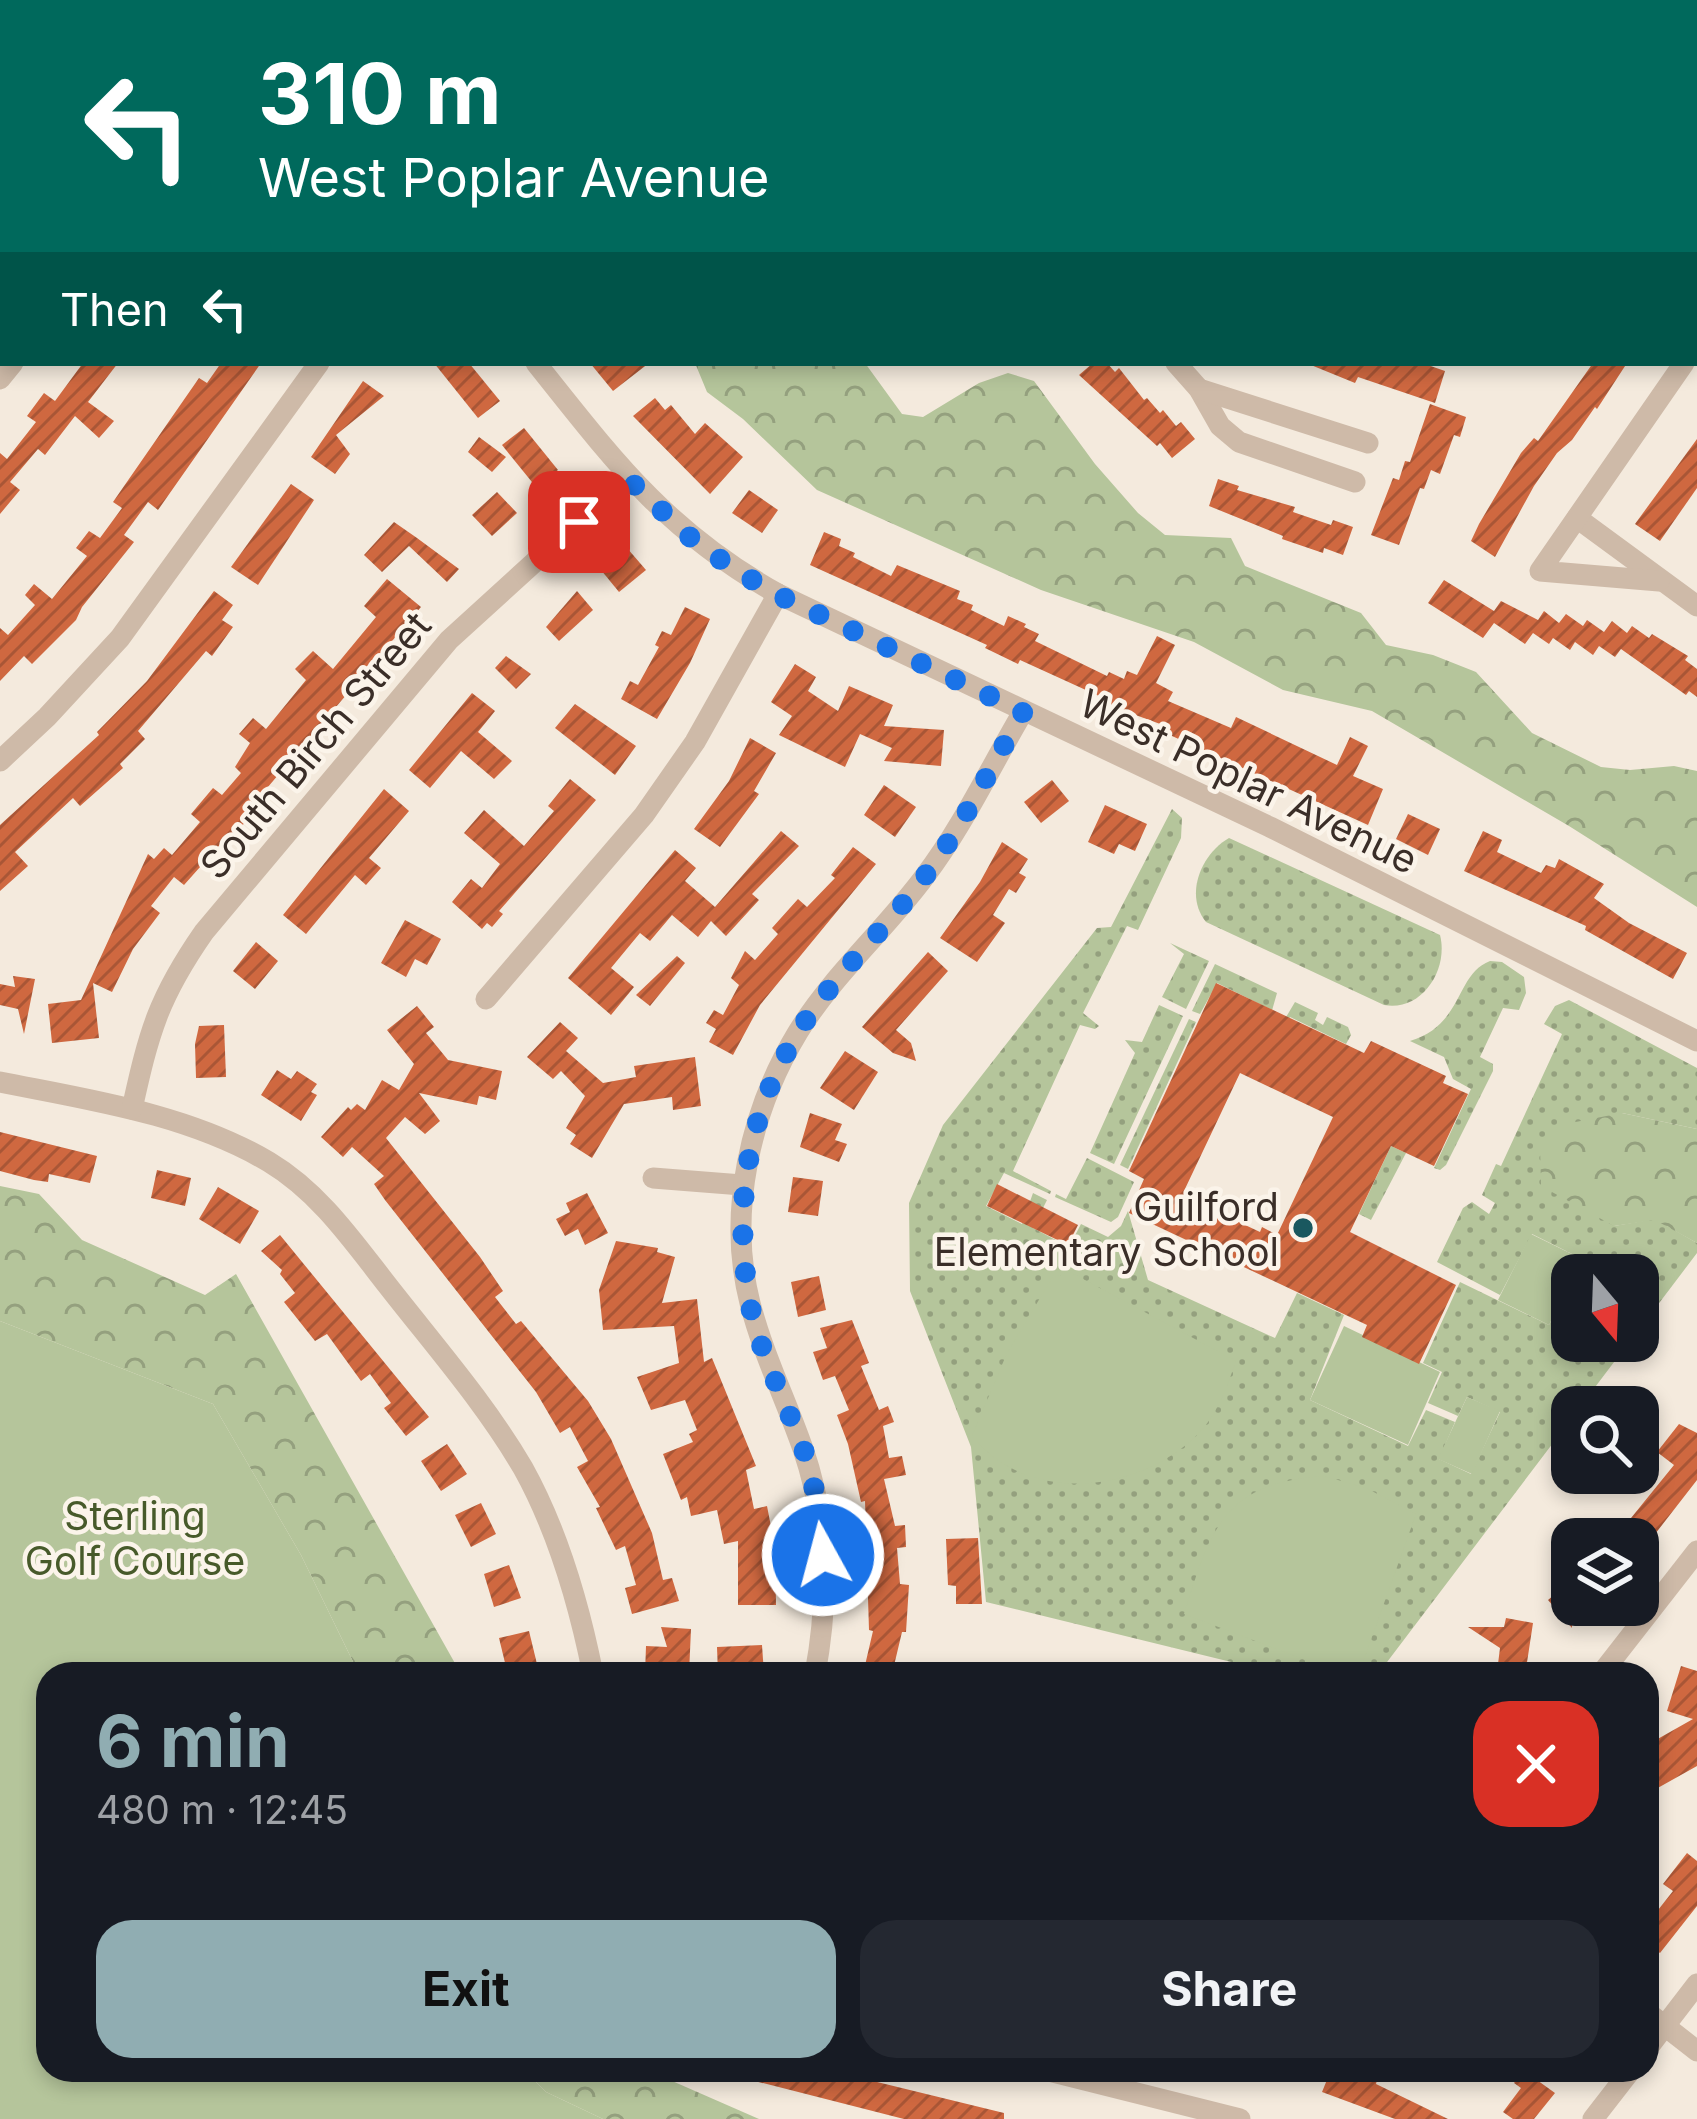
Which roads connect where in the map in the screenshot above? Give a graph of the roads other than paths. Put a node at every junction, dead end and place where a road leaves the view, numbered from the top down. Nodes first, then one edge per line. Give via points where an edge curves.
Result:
1 (317, 366) edge
2 (538, 366) edge
3 (1179, 366) edge
4 (1682, 366) edge
5 (1199, 389) junction
6 (1368, 442) dead end
7 (627, 478) junction
8 (1354, 482) dead end
9 (1577, 518) junction
10 (1659, 581) junction
11 (778, 595) junction
12 (1697, 605) edge
13 (1023, 712) junction
14 (0, 761) edge
15 (486, 999) dead end
16 (1697, 1041) edge
17 (0, 1082) edge
18 (132, 1109) junction
19 (652, 1178) dead end
20 (742, 1185) junction
21 (1697, 1551) edge
22 (590, 1662) edge
23 (816, 1662) edge
24 (1610, 1662) edge
25 (1697, 1984) edge
26 (1659, 2016) edge
27 (1659, 2021) edge
28 (1697, 2051) edge
29 (1093, 2082) edge
30 (1622, 2082) edge
31 (1240, 2119) edge
32 (1593, 2119) edge

1 - 14 street via 121,638
2 - 7 street, West Poplar Avenue
3 - 5 street
4 - 9 street
5 - 6 street
5 - 8 street via 1239,442
7 - 11 street, West Poplar Avenue via 691,538
7 - 18 street, South Birch Street via 449,640 204,932 150,1029
9 - 10 street
9 - 10 street via 1540,571
10 - 12 street
11 - 13 street, West Poplar Avenue
11 - 15 street via 644,815
13 - 16 street, West Poplar Avenue
13 - 20 street via 927,874 799,1032 761,1111
17 - 18 street
18 - 22 street via 267,1161 329,1211 522,1467 552,1527
19 - 20 street
20 - 23 street via 749,1300 820,1517 825,1592
21 - 24 street
25 - 26 street
27 - 28 street
29 - 31 street
30 - 32 street

